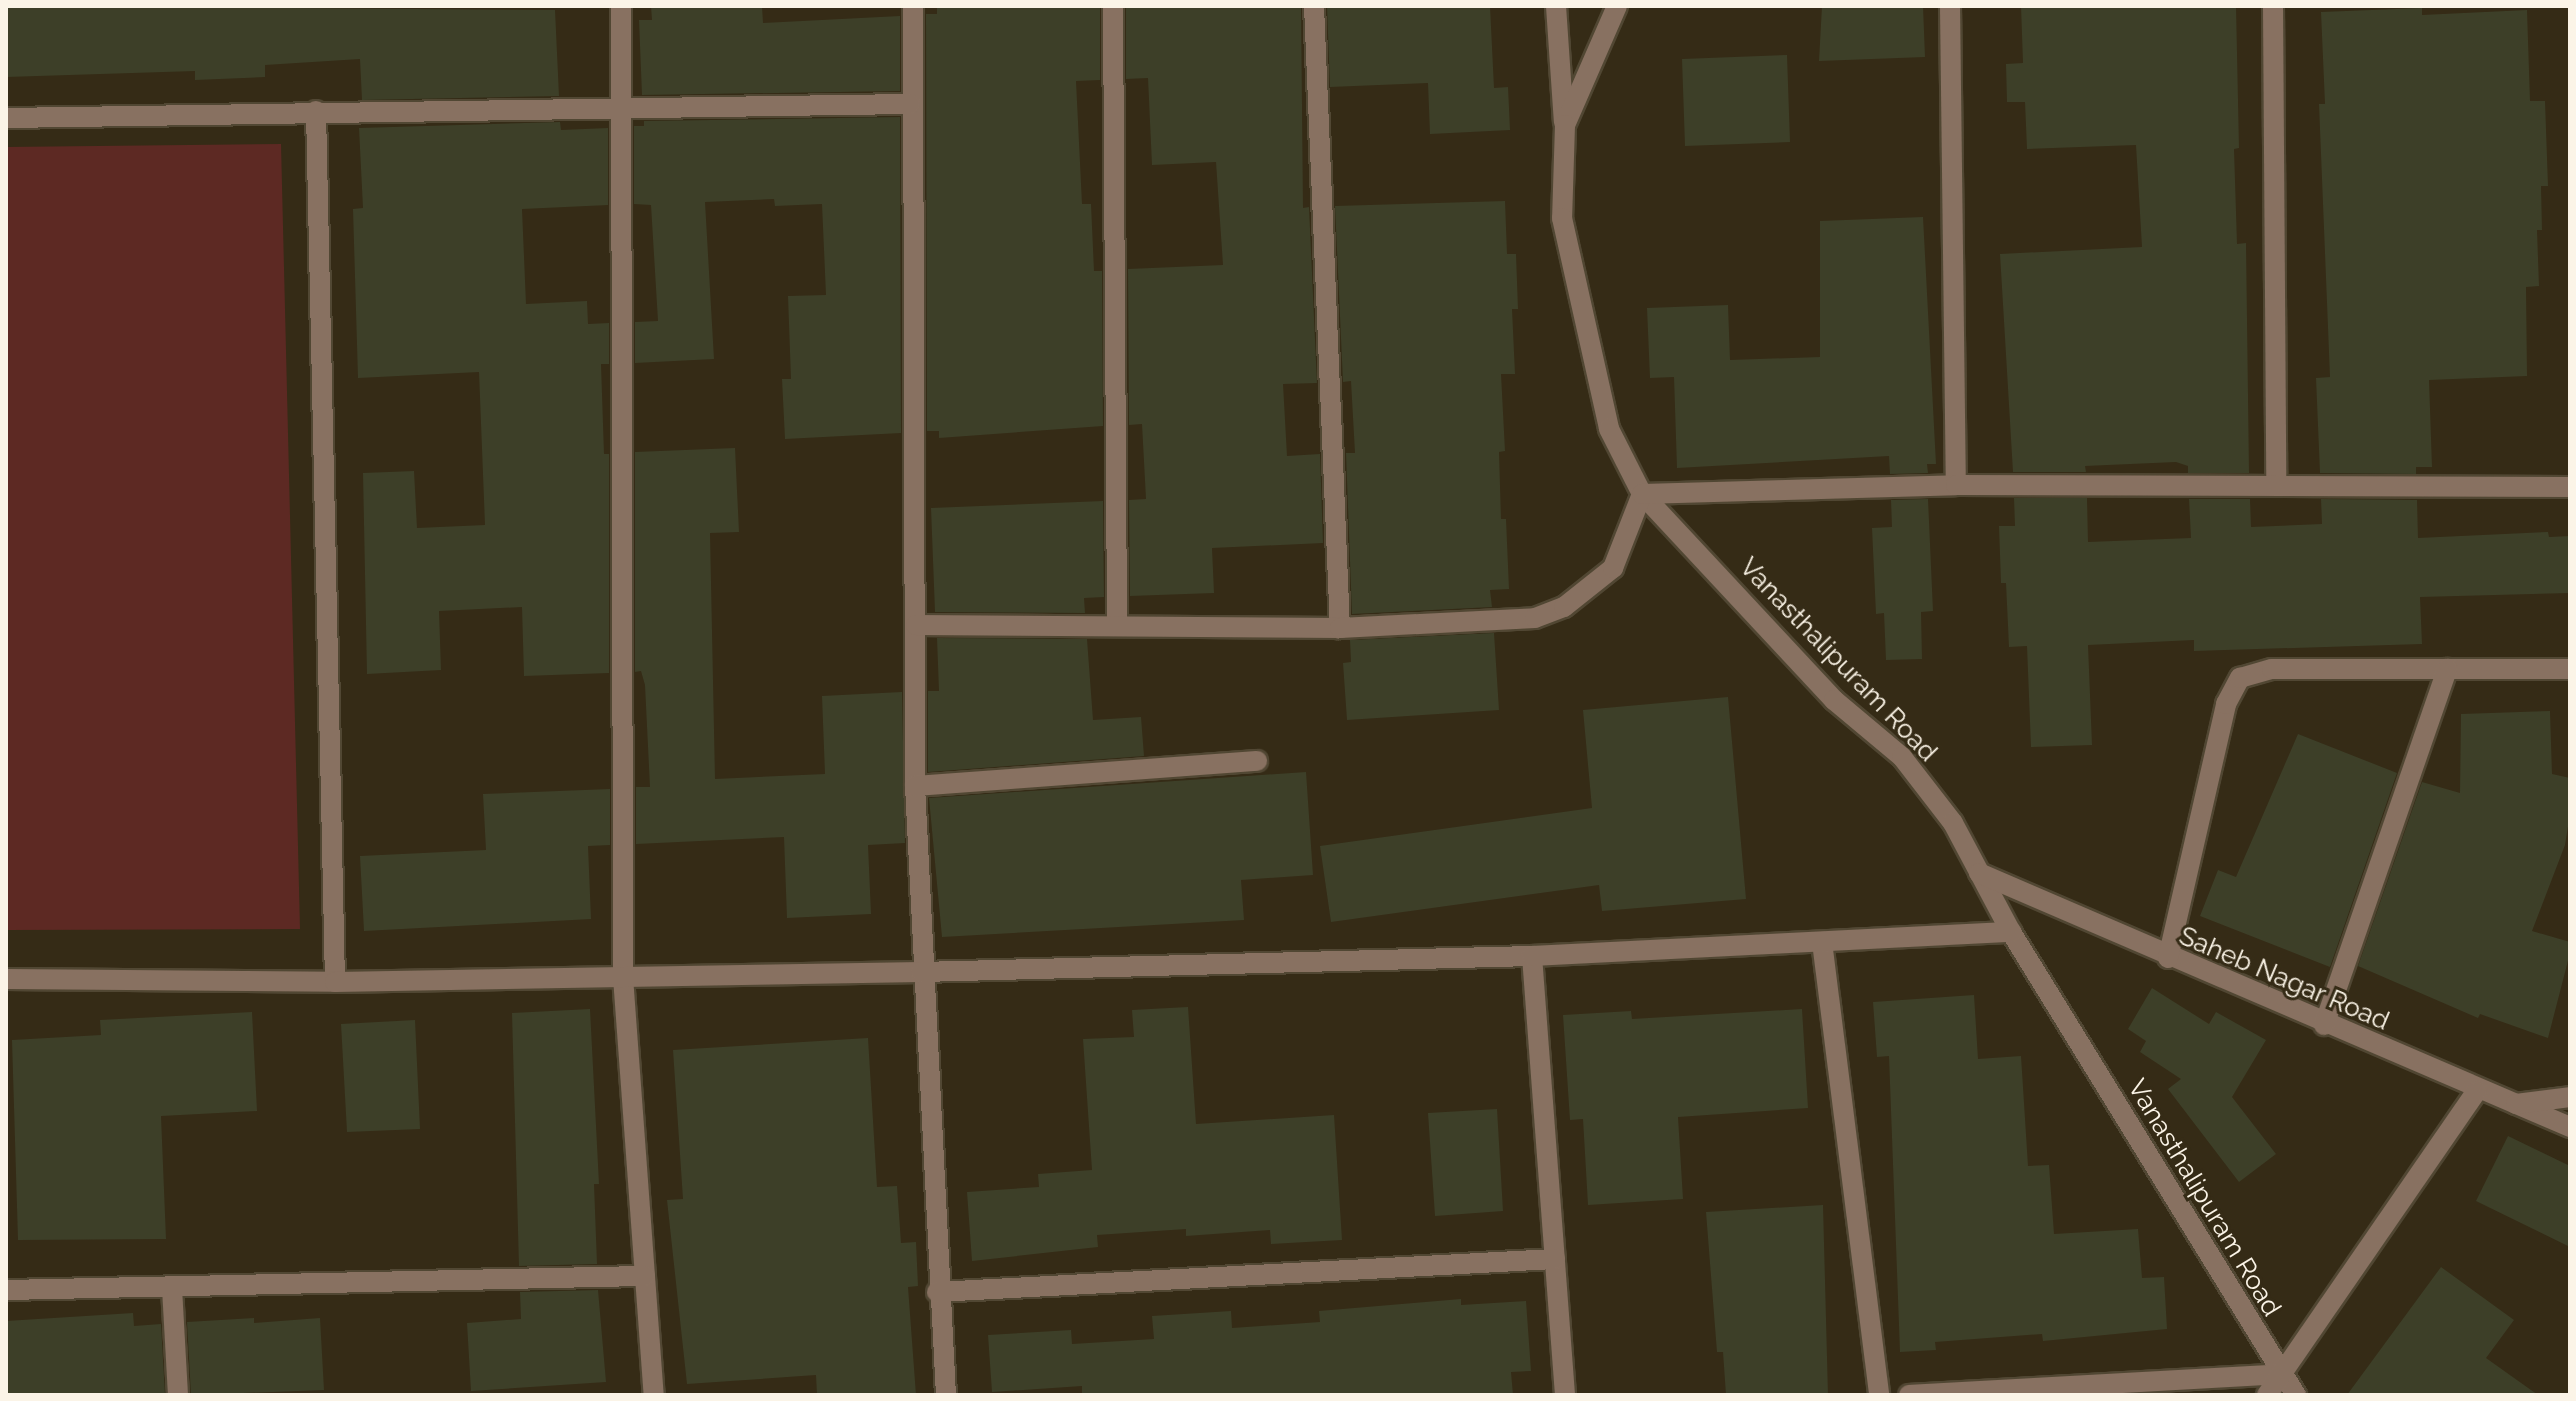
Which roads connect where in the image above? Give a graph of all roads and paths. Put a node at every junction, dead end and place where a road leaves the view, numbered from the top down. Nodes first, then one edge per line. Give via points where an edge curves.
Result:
1 (621, 6) edge
2 (913, 6) edge
3 (1113, 6) edge
4 (1314, 6) edge
5 (1556, 6) edge
6 (1617, 6) edge
7 (1950, 6) edge
8 (2273, 6) edge
9 (910, 104) junction
10 (316, 111) junction
11 (618, 111) junction
12 (6, 118) edge
13 (1565, 125) junction
14 (1956, 485) junction
15 (2276, 486) junction
16 (2570, 487) edge
17 (1642, 494) junction
18 (916, 625) junction
19 (1117, 625) junction
20 (1340, 628) junction
21 (2447, 669) junction
22 (2570, 669) edge
23 (1257, 761) dead end
24 (915, 786) junction
25 (1979, 873) junction
26 (2011, 932) junction
27 (1822, 942) junction
28 (1532, 956) junction
29 (2168, 958) junction
30 (921, 972) junction
31 (623, 977) junction
32 (6, 979) edge
33 (335, 982) junction
34 (2324, 1025) junction
35 (2477, 1091) junction
36 (2570, 1097) edge
37 (2512, 1104) junction
38 (2570, 1127) edge
39 (1555, 1259) junction
40 (645, 1276) junction
41 (172, 1288) junction
42 (6, 1290) edge
43 (937, 1292) junction
44 (2281, 1374) junction
45 (178, 1395) edge
46 (654, 1395) edge
47 (946, 1395) edge
48 (1565, 1395) edge
49 (1879, 1395) edge
50 (1909, 1395) edge
51 (2267, 1395) edge
52 (2296, 1395) edge

1 - 11 street
2 - 9 street
3 - 19 street
4 - 20 street
5 - 13 street
6 - 13 street, Vanasthalipuram Road
7 - 14 street
8 - 15 street
9 - 11 street
9 - 18 street
10 - 11 street
10 - 12 street
10 - 33 street
11 - 31 street
13 - 17 street, Vanasthalipuram Road via 1562,218 1579,310 1609,429
14 - 15 street
14 - 17 street
15 - 16 street
17 - 20 street via 1613,568 1564,607 1535,618
17 - 25 street, Vanasthalipuram Road via 1834,700 1902,757 1953,823
18 - 19 street
18 - 24 street
19 - 20 street
21 - 22 street
21 - 29 street via 2272,669 2240,678 2226,704
21 - 34 street
23 - 24 street
24 - 30 street
25 - 26 street, Vanasthalipuram Road
25 - 29 street, Saheb Nagar Road
26 - 27 street
26 - 44 street, Vanasthalipuram Road
27 - 28 street
27 - 49 street
28 - 30 street
28 - 39 street
29 - 34 street, Saheb Nagar Road
30 - 31 street
30 - 43 street
31 - 33 street
31 - 40 street
32 - 33 street
34 - 35 street, Saheb Nagar Road
35 - 37 street, Saheb Nagar Road
35 - 44 street
36 - 37 street
37 - 38 street, Saheb Nagar Road
39 - 43 street
39 - 48 street
40 - 41 street
40 - 46 street
41 - 42 street
41 - 45 street
43 - 47 street
44 - 50 street
44 - 51 street
44 - 52 street, Vanasthalipuram Road

